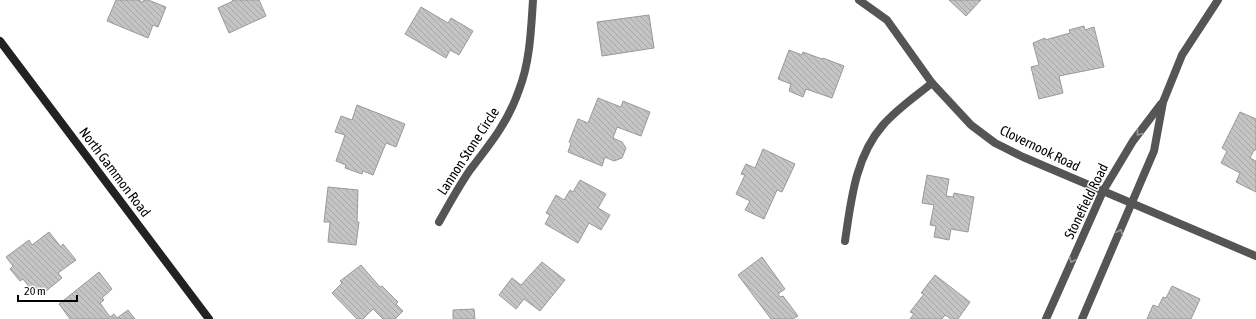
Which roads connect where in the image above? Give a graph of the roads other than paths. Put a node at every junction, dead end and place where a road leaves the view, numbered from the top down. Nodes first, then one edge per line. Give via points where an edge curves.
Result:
1 (533, 0) edge
2 (859, 0) edge
3 (1218, 0) edge
4 (0, 41) edge
5 (932, 83) junction
6 (1163, 102) junction
7 (1103, 191) junction
8 (1133, 204) junction
9 (438, 222) dead end
10 (845, 241) dead end
11 (1256, 256) edge
12 (209, 319) edge
13 (1046, 319) edge
14 (1082, 319) edge

1 - 9 street, Lannon Stone Circle via 528,56 507,119
2 - 5 street, Clovernook Road via 887,20
3 - 6 street, Stonefield Road via 1182,55
4 - 12 main road, North Gammon Road
5 - 7 street, Clovernook Road via 971,124 995,143
5 - 10 street via 883,125 870,144 859,167 852,193
6 -> 7 street, Stonefield Road via 1133,141
6 - 8 street, Stonefield Road via 1154,151
7 - 8 street, Clovernook Road
7 -> 13 street, Stonefield Road
8 - 11 street, Clovernook Road
14 -> 8 street, Stonefield Road

